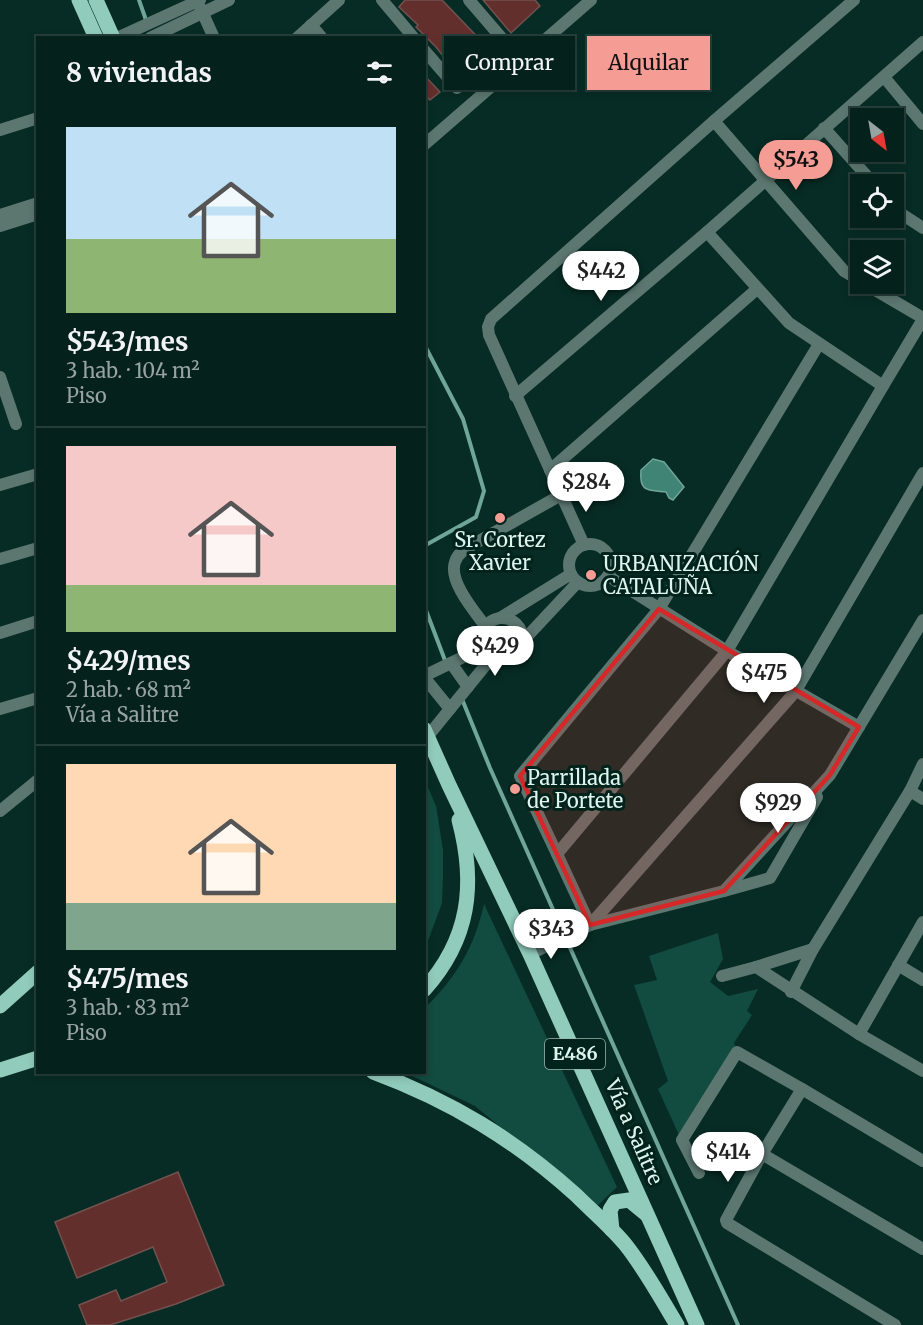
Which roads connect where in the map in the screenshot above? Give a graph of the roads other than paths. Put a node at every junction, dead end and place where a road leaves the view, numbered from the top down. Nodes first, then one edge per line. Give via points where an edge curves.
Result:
1 (79, 0) edge
2 (96, 0) edge
3 (229, 0) edge
4 (339, 0) edge
5 (382, 0) edge
6 (469, 0) edge
7 (591, 0) edge
8 (854, 0) edge
9 (199, 3) edge
10 (311, 25) junction
11 (95, 36) edge
12 (114, 36) edge
13 (120, 36) edge
14 (156, 36) edge
15 (213, 36) edge
16 (299, 36) edge
17 (320, 36) edge
18 (412, 36) edge
19 (500, 36) edge
20 (923, 42) edge
21 (426, 52) edge
22 (444, 73) edge
23 (884, 77) junction
24 (36, 119) edge
25 (714, 121) junction
26 (923, 124) edge
27 (824, 128) junction
28 (0, 130) edge
29 (426, 143) edge
30 (865, 174) edge
31 (766, 178) junction
32 (36, 212) edge
33 (0, 215) edge
34 (904, 216) edge
35 (0, 226) edge
36 (923, 228) edge
37 (707, 232) junction
38 (850, 275) edge
39 (757, 289) junction
40 (882, 294) edge
41 (923, 319) edge
42 (819, 344) junction
43 (0, 377) edge
44 (883, 386) junction
45 (515, 396) junction
46 (15, 424) dead end
47 (550, 470) junction
48 (923, 473) edge
49 (36, 475) edge
50 (0, 485) edge
51 (561, 495) junction
52 (584, 545) junction
53 (36, 549) edge
54 (0, 559) edge
55 (608, 576) junction
56 (574, 578) junction
57 (658, 609) junction
58 (500, 618) junction
59 (923, 620) edge
60 (36, 622) edge
61 (486, 627) junction
62 (0, 633) edge
63 (521, 643) junction
64 (727, 651) junction
65 (489, 652) junction
66 (451, 663) junction
67 (426, 675) edge
68 (426, 679) edge
69 (468, 687) junction
70 (795, 692) junction
71 (36, 699) edge
72 (0, 709) edge
73 (450, 709) junction
74 (859, 728) junction
75 (426, 732) edge
76 (923, 764) edge
77 (830, 775) junction
78 (36, 782) edge
79 (449, 785) junction
80 (910, 791) junction
81 (923, 799) edge
82 (3, 803) edge
83 (557, 854) junction
84 (724, 891) junction
85 (923, 922) edge
86 (590, 925) junction
87 (813, 949) junction
88 (530, 954) junction
89 (898, 965) junction
90 (756, 967) junction
91 (36, 974) edge
92 (722, 976) dead end
93 (923, 980) edge
94 (426, 987) edge
95 (792, 992) junction
96 (0, 1006) edge
97 (859, 1034) junction
98 (36, 1059) edge
99 (0, 1070) edge
100 (923, 1071) edge
101 (378, 1074) edge
102 (802, 1089) junction
103 (762, 1154) junction
104 (923, 1161) edge
105 (699, 1173) dead end
106 (648, 1216) junction
107 (612, 1230) junction
108 (923, 1249) edge
109 (676, 1325) edge
110 (697, 1325) edge
111 (895, 1325) edge

1 - 11 main road
2 - 12 main road
3 - 9 street
4 - 10 street
5 - 18 street
6 - 19 street
7 - 29 street
8 - 25 street
9 - 13 street
9 - 14 street
9 - 15 street
10 - 16 street
10 - 17 street
20 - 23 street
21 - 22 street
23 - 26 street
23 - 27 street
24 - 28 street
25 - 31 street
25 - 45 street via 491,319 489,335
27 - 30 street
27 - 31 street
31 - 37 street
31 - 38 street
32 - 33 street
32 - 35 street
34 - 36 street
37 - 39 street
37 - 45 street
39 - 42 street via 789,323
39 - 47 street
40 - 41 street
41 - 44 street
42 - 44 street
42 - 57 street
43 - 46 street
44 - 64 street
45 - 47 street
47 - 51 street
48 - 70 street
49 - 50 street
51 - 52 street
51 - 61 street via 472,544 454,562 457,585
52 - 55 street via 598,545 609,555
52 - 56 street via 571,556 569,565
53 - 54 street
55 - 56 street via 590,586
55 - 57 street
56 - 58 street
56 - 63 street
57 - 64 street
57 - 83 street via 520,776
58 - 61 street
58 - 63 street via 517,625
59 - 74 street
60 - 62 street
61 - 65 street via 482,637
63 - 65 street via 510,656 501,658
64 - 70 street
64 - 83 street
65 - 66 street
65 - 69 street
66 - 67 street
66 - 69 street
68 - 73 street
69 - 73 street
70 - 74 street
70 - 86 street
71 - 72 street
73 - 75 street
74 - 77 street
75 - 79 main road, Vía a Salitre / E486
76 - 80 street
77 - 84 street
77 - 84 street via 770,878
78 - 82 street
79 - 88 main road, Vía a Salitre / E486
79 - 94 main road via 466,851 468,898 456,942
80 - 81 street
80 - 87 street
83 - 86 street
84 - 86 street
85 - 89 street
86 - 88 street
87 - 90 street
87 - 95 street
88 - 106 main road, Vía a Salitre / E486
89 - 93 street
89 - 97 street
90 - 92 street
90 - 95 street
91 - 96 main road
95 - 97 street
97 - 100 street
98 - 99 main road
101 - 107 main road via 447,1103 489,1128 525,1152
102 - 103 street
102 - 104 street
102 - 105 street via 737,1052 682,1140
103 - 108 street
103 - 111 street via 726,1217 727,1223
106 - 107 main road via 629,1200 620,1200 610,1210
106 - 110 main road, Vía a Salitre / E486
107 - 109 main road via 646,1273

